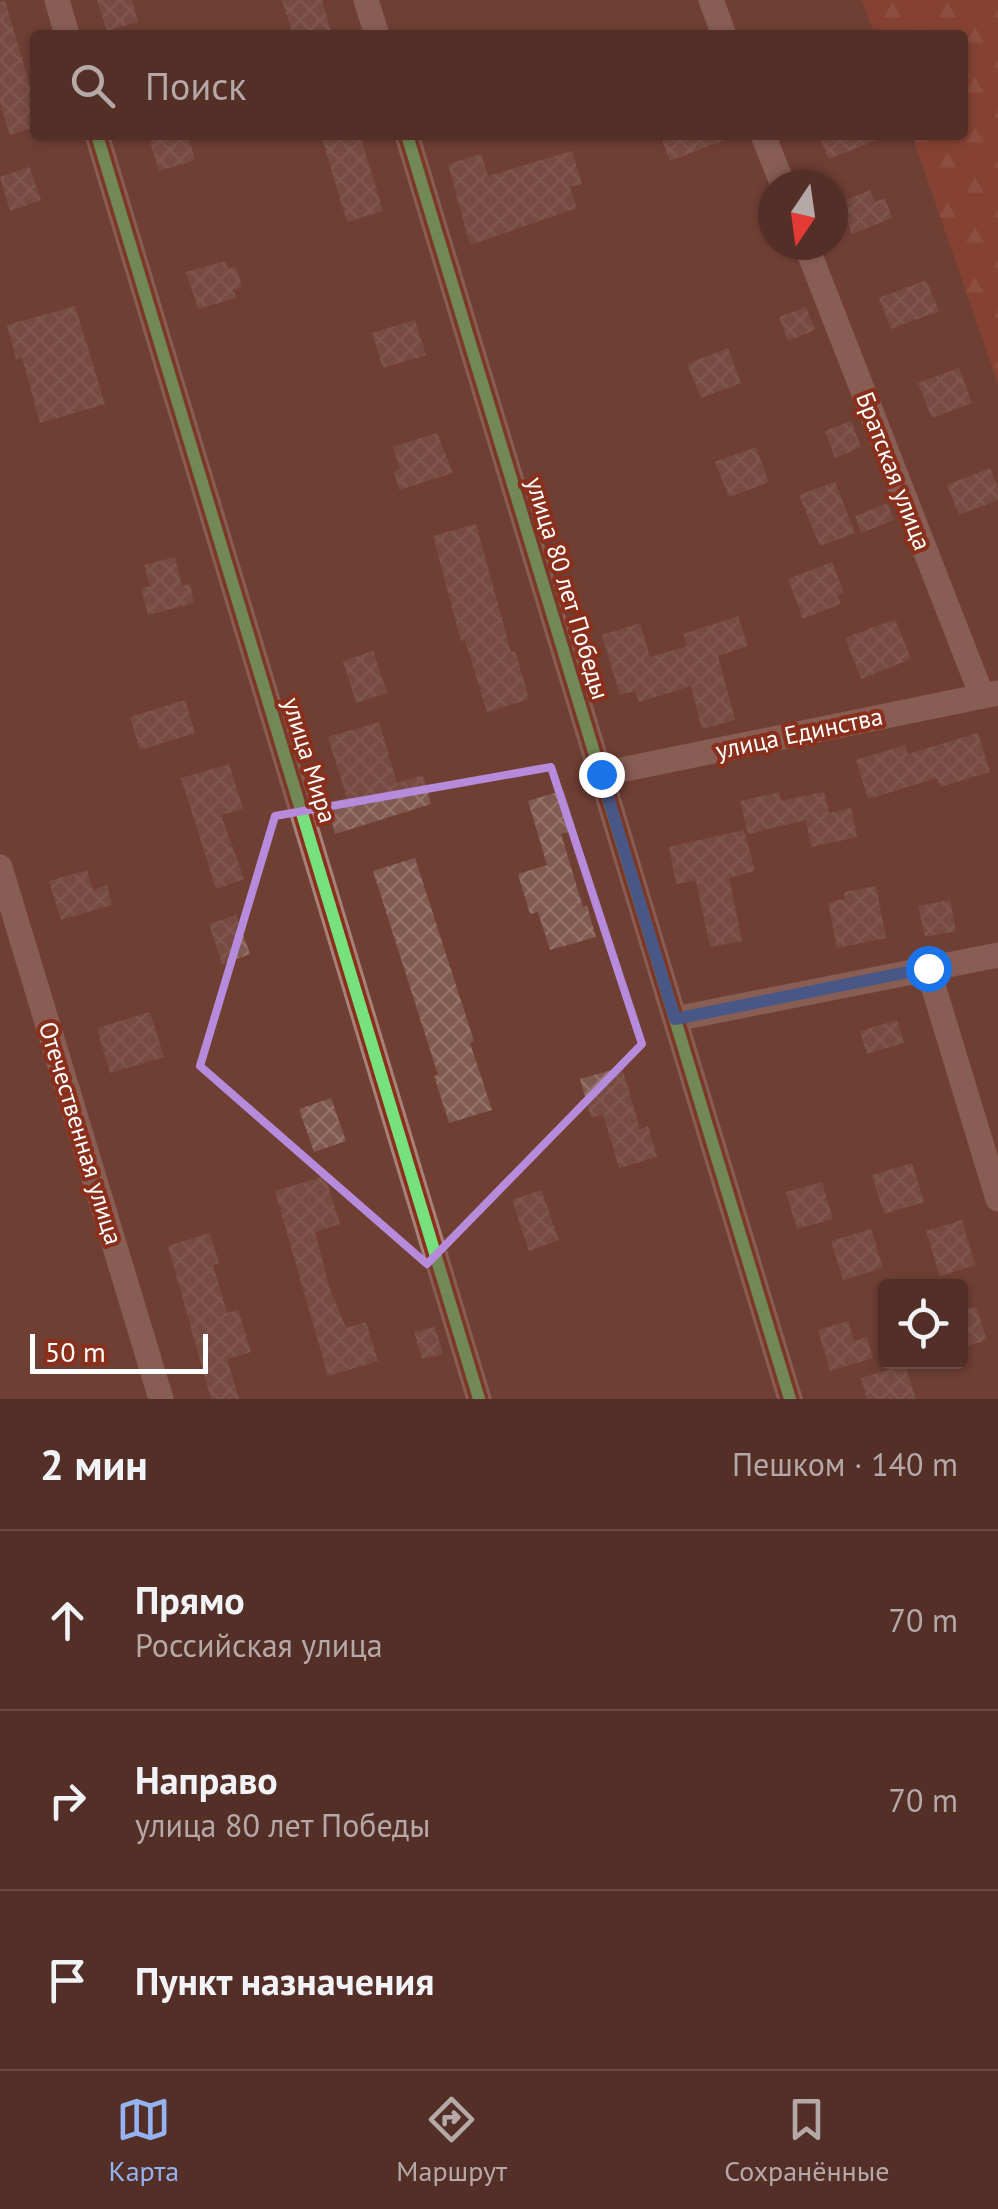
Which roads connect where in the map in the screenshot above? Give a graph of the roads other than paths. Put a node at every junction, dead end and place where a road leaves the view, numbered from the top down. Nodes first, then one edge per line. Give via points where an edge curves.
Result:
1 (56, 0) edge
2 (366, 0) edge
3 (710, 0) edge
4 (65, 30) edge
5 (375, 30) edge
6 (722, 30) edge
7 (99, 140) edge
8 (409, 140) edge
9 (765, 140) edge
10 (777, 170) edge
11 (812, 260) edge
12 (990, 694) edge
13 (601, 774) junction
14 (0, 866) edge
15 (998, 954) edge
16 (928, 968) junction
17 (675, 1019) junction
18 (998, 1199) edge
19 (162, 1399) edge
20 (479, 1399) edge
21 (790, 1399) edge

1 - 4 street
2 - 5 street
3 - 6 street
7 - 20 street, улица Мира
8 - 13 street, улица 80 лет Победы
9 - 10 street
11 - 12 street, Братская улица
12 - 13 street, улица Единства
13 - 17 street, улица 80 лет Победы
14 - 19 street, Отечественная улица
15 - 16 street
16 - 17 street
16 - 18 street
17 - 21 street, улица 80 лет Победы

